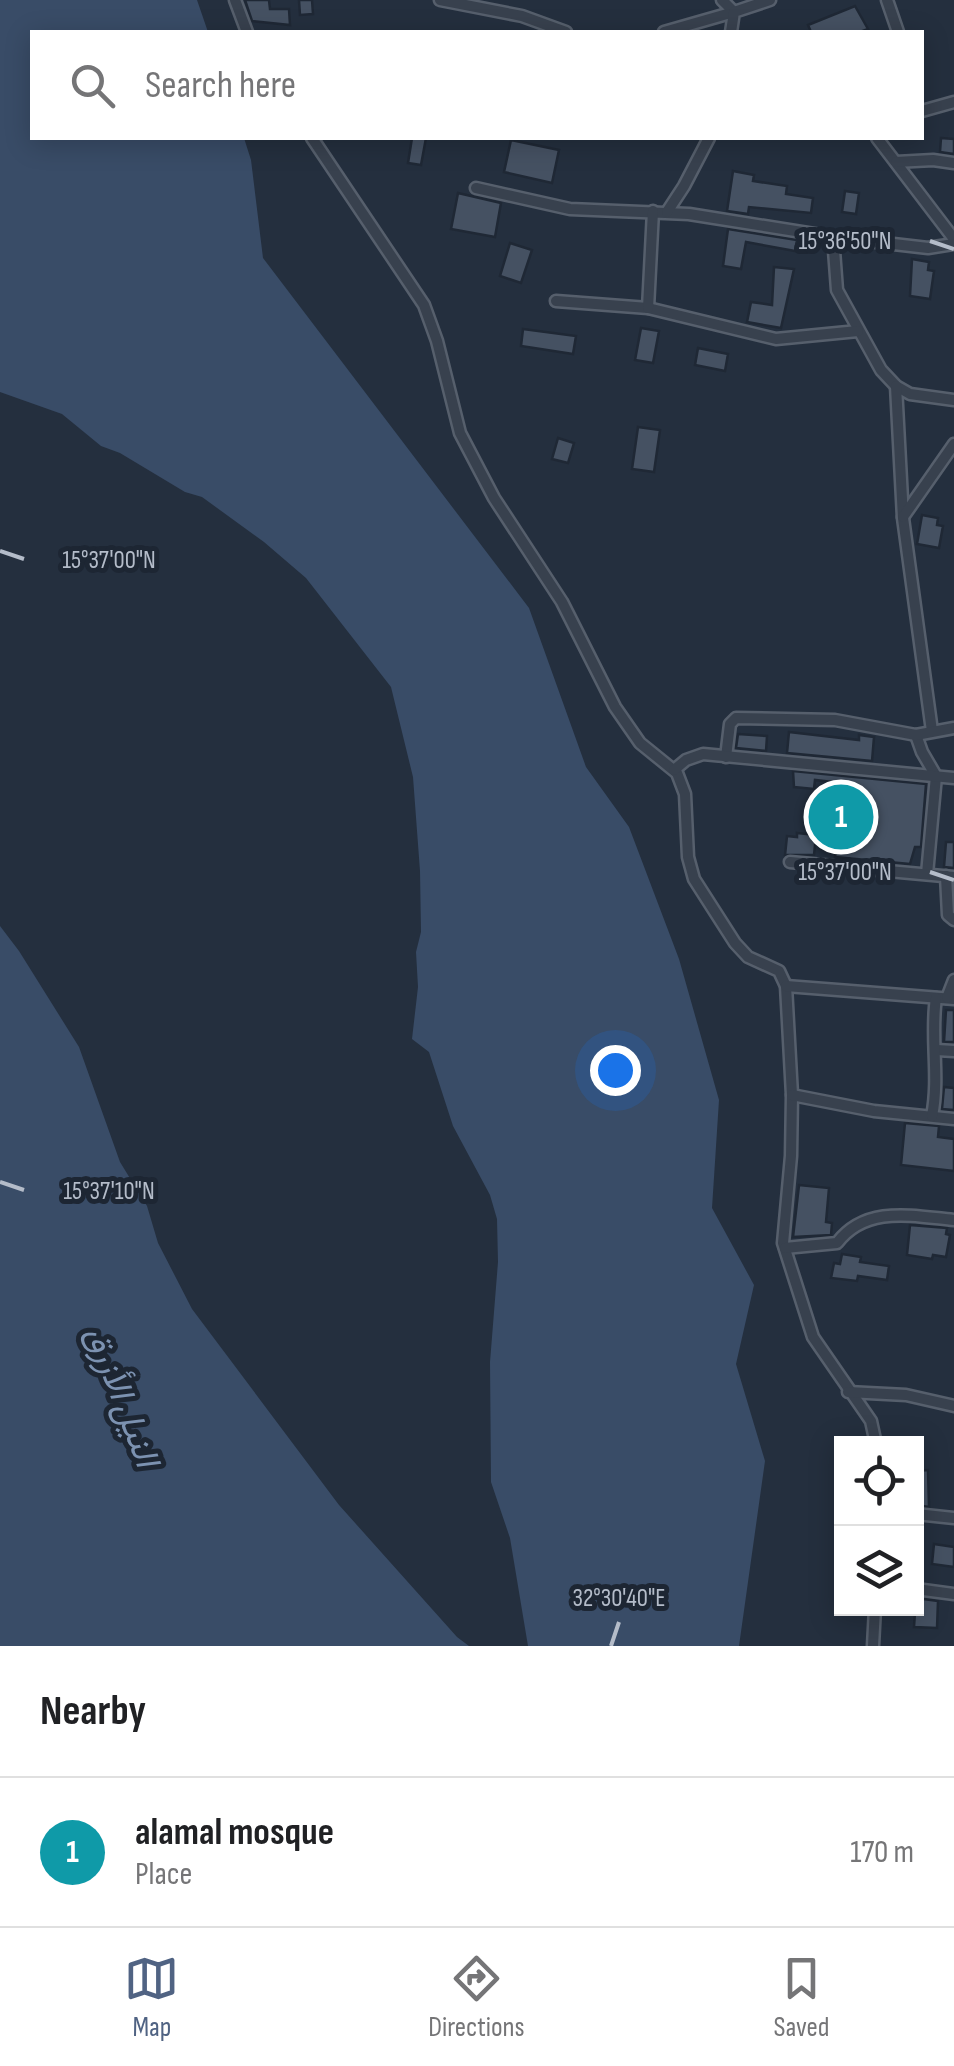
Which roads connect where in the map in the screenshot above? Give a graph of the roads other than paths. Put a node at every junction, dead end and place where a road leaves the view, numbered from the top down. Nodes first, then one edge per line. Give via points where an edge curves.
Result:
1 (234, 0) edge
2 (440, 0) edge
3 (722, 0) edge
4 (770, 0) edge
5 (888, 0) edge
6 (734, 12) junction
7 (246, 30) edge
8 (560, 30) edge
9 (671, 30) edge
10 (730, 30) edge
11 (897, 30) edge
12 (954, 102) edge
13 (924, 110) edge
14 (313, 140) edge
15 (707, 140) edge
16 (880, 140) edge
17 (896, 162) junction
18 (954, 163) edge
19 (476, 188) dead end
20 (654, 211) junction
21 (667, 212) junction
22 (832, 237) junction
23 (954, 241) edge
24 (556, 301) dead end
25 (648, 308) junction
26 (858, 330) junction
27 (896, 386) junction
28 (954, 400) edge
29 (954, 444) edge
30 (903, 518) junction
31 (954, 728) edge
32 (932, 732) junction
33 (916, 735) junction
34 (726, 757) junction
35 (674, 770) junction
36 (936, 776) junction
37 (954, 778) edge
38 (790, 862) dead end
39 (926, 874) junction
40 (950, 877) edge
41 (954, 920) edge
42 (954, 980) edge
43 (786, 986) junction
44 (946, 998) edge
45 (937, 1050) junction
46 (954, 1051) edge
47 (792, 1096) junction
48 (932, 1116) junction
49 (954, 1119) edge
50 (954, 1220) edge
51 (784, 1248) junction
52 (848, 1392) junction
53 (954, 1406) edge
54 (874, 1436) edge
55 (924, 1515) edge
56 (954, 1518) edge
57 (924, 1590) edge
58 (954, 1594) edge
59 (875, 1616) edge
60 (873, 1646) edge

1 - 7 street
2 - 8 street
3 - 6 street
4 - 6 street
5 - 11 street
6 - 9 street
6 - 10 street
12 - 13 street
14 - 35 street via 424,305 460,433 486,484 562,602 624,720 640,744
15 - 21 street
16 - 17 street
17 - 18 street
17 - 23 street
19 - 20 street via 570,209
20 - 21 street
20 - 25 street
21 - 22 street
22 - 23 street via 928,248
22 - 26 street via 836,290
24 - 25 street
25 - 26 street via 776,338
26 - 27 street
27 - 28 street
27 - 30 street
29 - 30 street
30 - 32 street
31 - 32 street
32 - 33 street
33 - 34 street via 823,719 736,718
33 - 36 street
34 - 35 street via 704,754
34 - 36 street
35 - 43 street via 685,794 694,879 735,944 779,971
36 - 37 street
36 - 39 street
38 - 39 street
39 - 40 street
40 - 41 street via 948,915
42 - 44 street
43 - 44 street
43 - 47 street
44 - 45 street via 932,1021
45 - 46 street
45 - 48 street
47 - 48 street
47 - 51 street
48 - 49 street
50 - 51 street via 876,1216 837,1243
51 - 52 street via 813,1336
52 - 53 street
52 - 54 street
55 - 56 street
57 - 58 street
59 - 60 street

